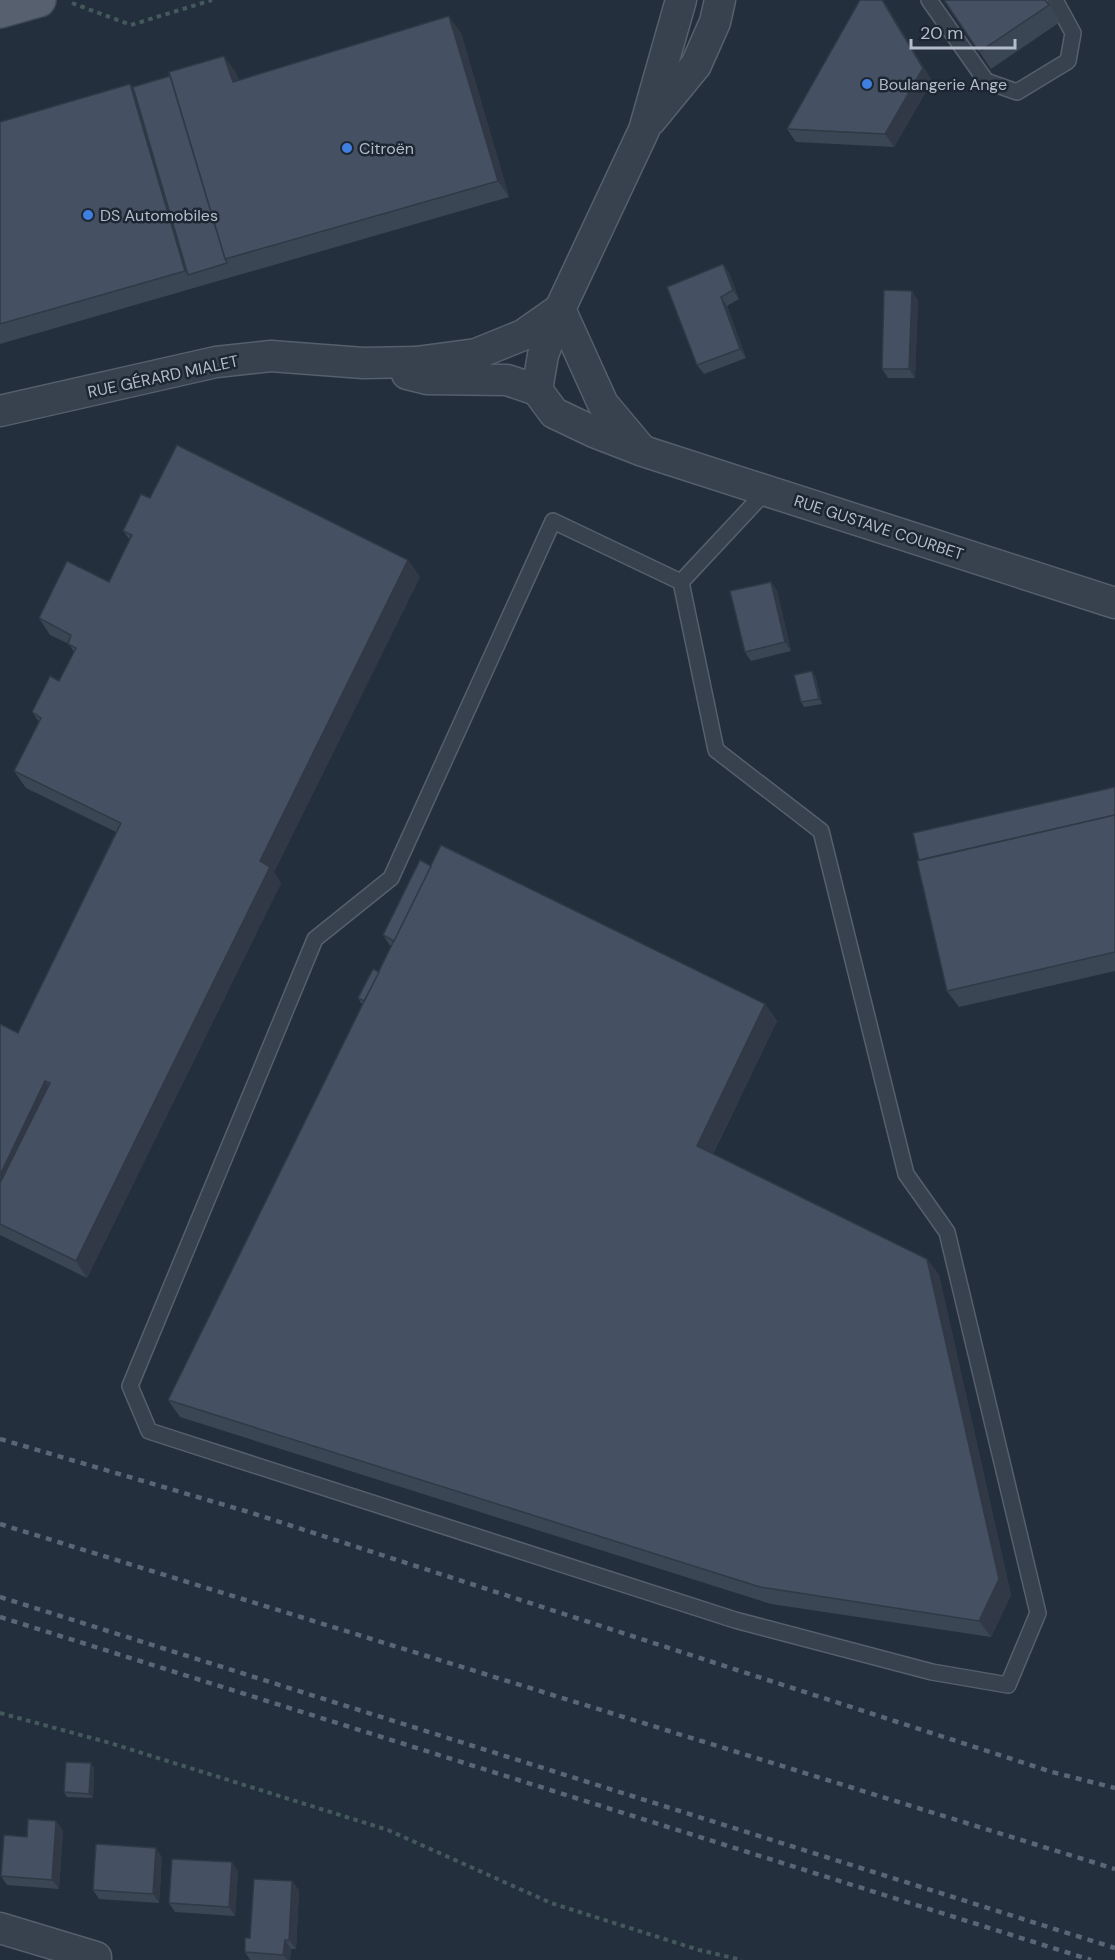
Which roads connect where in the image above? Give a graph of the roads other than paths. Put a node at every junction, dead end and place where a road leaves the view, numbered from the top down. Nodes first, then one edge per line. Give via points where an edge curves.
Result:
1 (39, 0) edge
2 (681, 0) edge
3 (720, 0) edge
4 (929, 0) edge
5 (1055, 0) edge
6 (0, 11) edge
7 (644, 130) junction
8 (560, 309) junction
9 (363, 363) junction
10 (537, 390) junction
11 (603, 404) junction
12 (0, 411) edge
13 (580, 426) junction
14 (643, 451) junction
15 (766, 491) junction
16 (681, 582) junction
17 (1115, 603) edge
18 (0, 1928) edge
19 (104, 1959) edge

1 - 6 main road
2 - 7 street
3 - 7 street via 696,65
4 - 5 lane via 986,81 1017,92 1068,61 1073,33
7 - 8 street
8 - 9 street, RUE GÉRARD MIALET via 523,335 476,354 416,362
8 - 10 street via 543,355
8 - 11 street
9 - 10 street, RUE GÉRARD MIALET via 428,379 507,380
9 - 12 street, RUE GÉRARD MIALET via 271,356 216,362
10 - 13 street, RUE GUSTAVE COURBET via 554,413
11 - 13 street via 593,421
11 - 14 street
13 - 14 street, RUE GUSTAVE COURBET
14 - 15 street, RUE GUSTAVE COURBET
15 - 16 lane
15 - 17 street, RUE GUSTAVE COURBET
16 - 16 lane via 716,750 821,831 906,1174 947,1232 1038,1613 1008,1685 932,1672 735,1620 149,1431 130,1386 315,939 391,878 553,521
18 - 19 street

